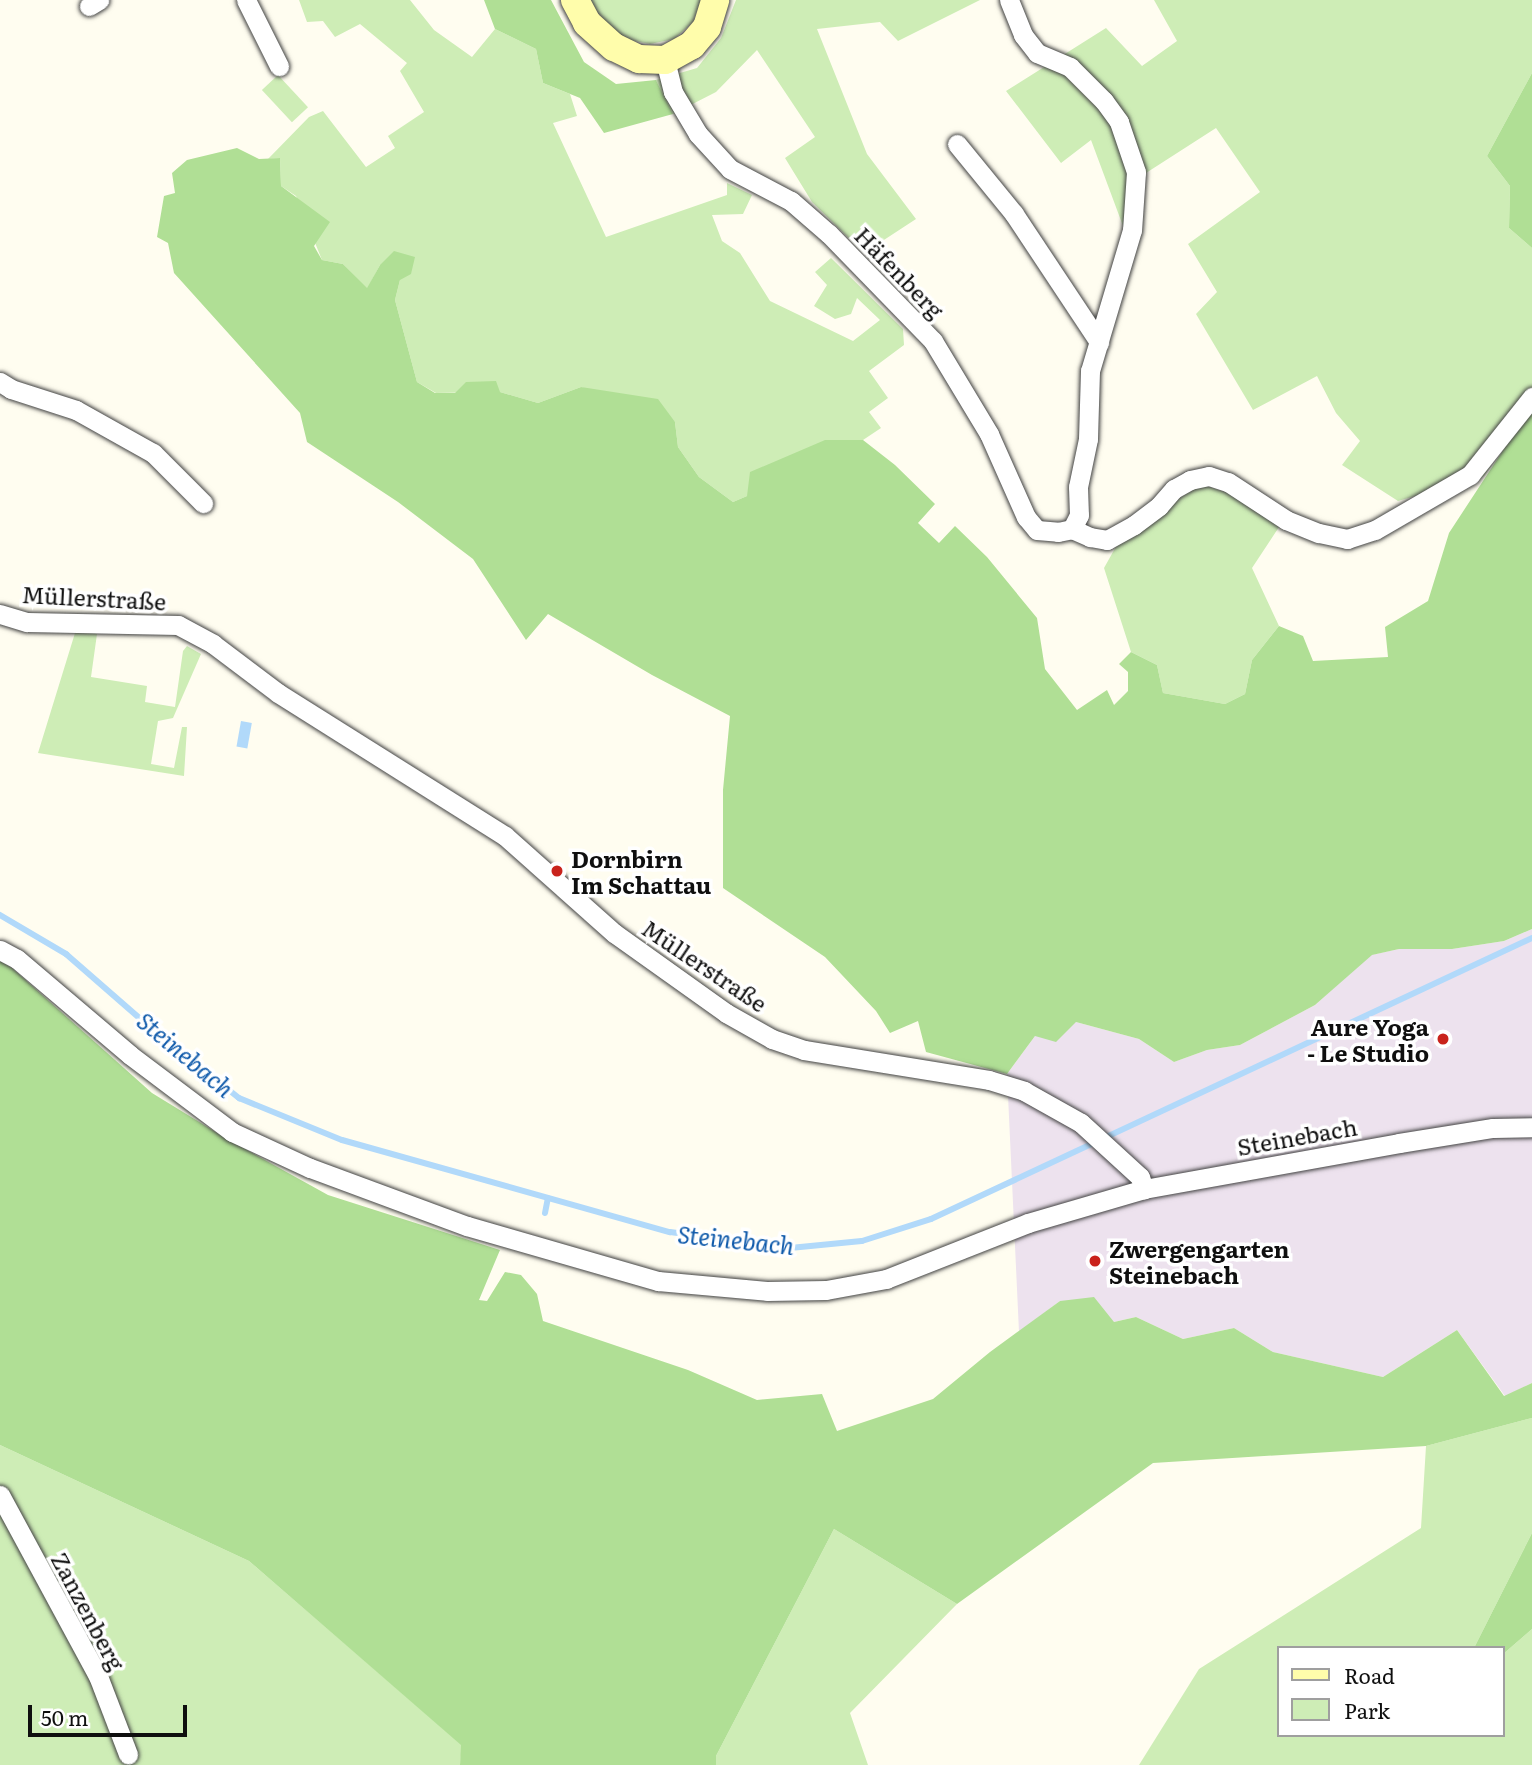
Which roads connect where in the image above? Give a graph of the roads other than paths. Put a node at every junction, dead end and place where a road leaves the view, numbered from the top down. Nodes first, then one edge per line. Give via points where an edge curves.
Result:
1 (246, 0) edge
2 (575, 0) edge
3 (715, 0) edge
4 (1009, 0) edge
5 (665, 60) junction
6 (279, 66) dead end
7 (957, 144) dead end
8 (1099, 342) junction
9 (0, 382) edge
10 (1532, 397) edge
11 (204, 503) dead end
12 (1072, 528) junction
13 (0, 614) edge
14 (0, 950) edge
15 (1532, 1127) edge
16 (1144, 1189) junction
17 (0, 1495) edge
18 (128, 1754) dead end

1 - 6 street
2 - 5 main road via 587,23 614,47 639,59
3 - 5 main road via 707,27 692,45
4 - 8 street via 1023,35 1037,53 1070,66 1104,101 1119,122 1136,172 1132,230
5 - 12 street, Häfenberg via 673,92 698,134 730,169 791,201 933,341 989,433 1026,517 1037,530
7 - 8 street via 1014,214
8 - 12 street via 1090,371 1079,515
9 - 11 street via 76,410 153,453
10 - 12 street, Häfenberg via 1470,475 1375,530 1347,539 1286,520 1228,482 1209,476 1174,489 1142,519 1107,540
13 - 16 street, Müllerstraße via 27,622 178,625 505,836 614,933 684,986 749,1026 804,1050 989,1080 1053,1106 1115,1152 1140,1177
14 - 16 street, Steinebach via 232,1132 310,1168 467,1226 658,1281 767,1291 826,1290 886,1279 1028,1223
15 - 16 street, Steinebach via 1493,1128 1399,1143
17 - 18 street, Zanzenberg via 98,1676

